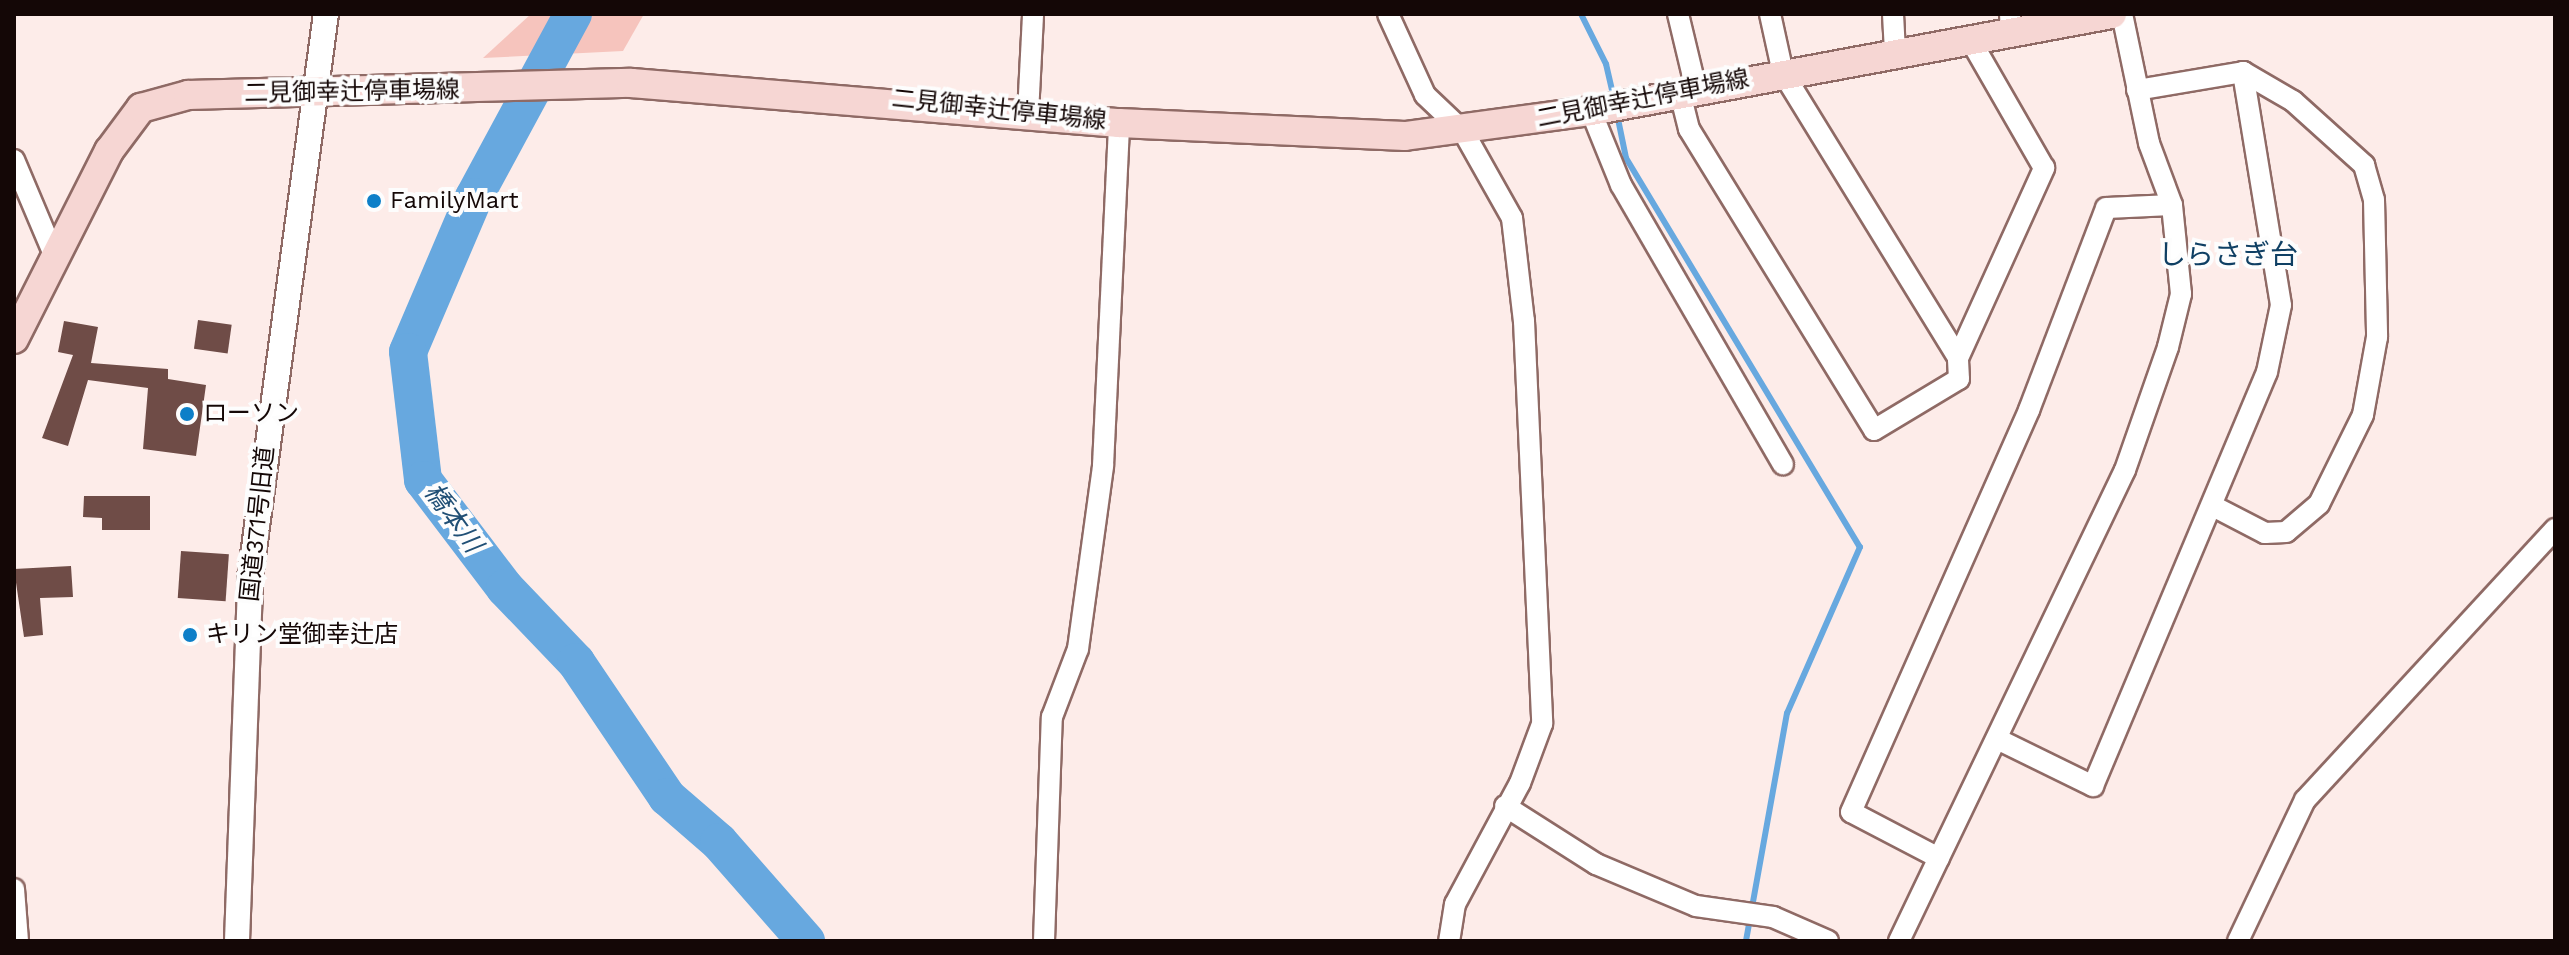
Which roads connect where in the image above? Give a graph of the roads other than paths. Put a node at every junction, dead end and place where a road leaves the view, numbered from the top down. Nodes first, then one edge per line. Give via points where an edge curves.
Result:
1 (326, 14) edge
2 (1033, 14) edge
3 (1388, 14) edge
4 (1678, 14) edge
5 (1770, 14) edge
6 (1893, 14) edge
7 (2112, 14) edge
8 (2122, 14) edge
9 (2011, 22) edge
10 (1971, 41) junction
11 (1895, 51) junction
12 (2243, 72) junction
13 (1783, 73) junction
14 (2137, 90) junction
15 (1688, 91) junction
16 (314, 92) junction
17 (1593, 110) junction
18 (1028, 114) junction
19 (1119, 123) junction
20 (1463, 131) junction
21 (14, 160) edge
22 (2172, 205) junction
23 (55, 257) junction
24 (14, 339) edge
25 (1958, 358) junction
26 (1783, 464) dead end
27 (2213, 506) junction
28 (2555, 529) edge
29 (1999, 740) junction
30 (1505, 806) junction
31 (1939, 858) junction
32 (14, 889) edge
33 (18, 941) edge
34 (237, 941) edge
35 (1044, 941) edge
36 (1449, 941) edge
37 (1828, 941) edge
38 (1899, 941) edge
39 (2238, 941) edge

1 - 16 street, 国道371号旧道
2 - 18 street
3 - 20 street via 1425,95
4 - 15 street
5 - 13 street
6 - 11 street
7 - 9 main road, 二見御幸辻停車場線
8 - 14 street
9 - 10 main road, 二見御幸辻停車場線
10 - 11 main road, 二見御幸辻停車場線
10 - 25 street via 2044,168
11 - 13 main road, 二見御幸辻停車場線
12 - 14 street
12 - 27 street via 2281,305 2267,372
12 - 27 street via 2293,101 2364,165 2374,200 2377,337 2363,415 2319,504 2286,532 2265,533
13 - 15 main road, 二見御幸辻停車場線
13 - 25 street
14 - 22 street
15 - 17 main road, 二見御幸辻停車場線
15 - 25 street via 1689,129 1874,430 1959,379
16 - 18 main road, 二見御幸辻停車場線 via 631,83
16 - 23 main road, 二見御幸辻停車場線 via 188,95 141,108 109,151
16 - 34 street, 国道371号旧道 via 250,578
17 - 20 main road, 二見御幸辻停車場線
17 - 26 street via 1621,185
18 - 19 main road, 二見御幸辻停車場線
19 - 20 main road, 二見御幸辻停車場線 via 1405,136
19 - 35 street via 1103,466 1078,649 1052,717
20 - 30 street via 1512,218 1523,308 1546,678 1542,724
21 - 23 street
22 - 29 street via 2181,294 2168,347 2125,470
22 - 31 street via 2106,208 2029,410 1851,812
23 - 24 main road, 二見御幸辻停車場線
27 - 29 street via 2093,786
28 - 39 street via 2305,800
29 - 31 street
30 - 36 street via 1455,904
30 - 37 street via 1596,864 1718,910 1773,917
31 - 38 street
32 - 33 street

